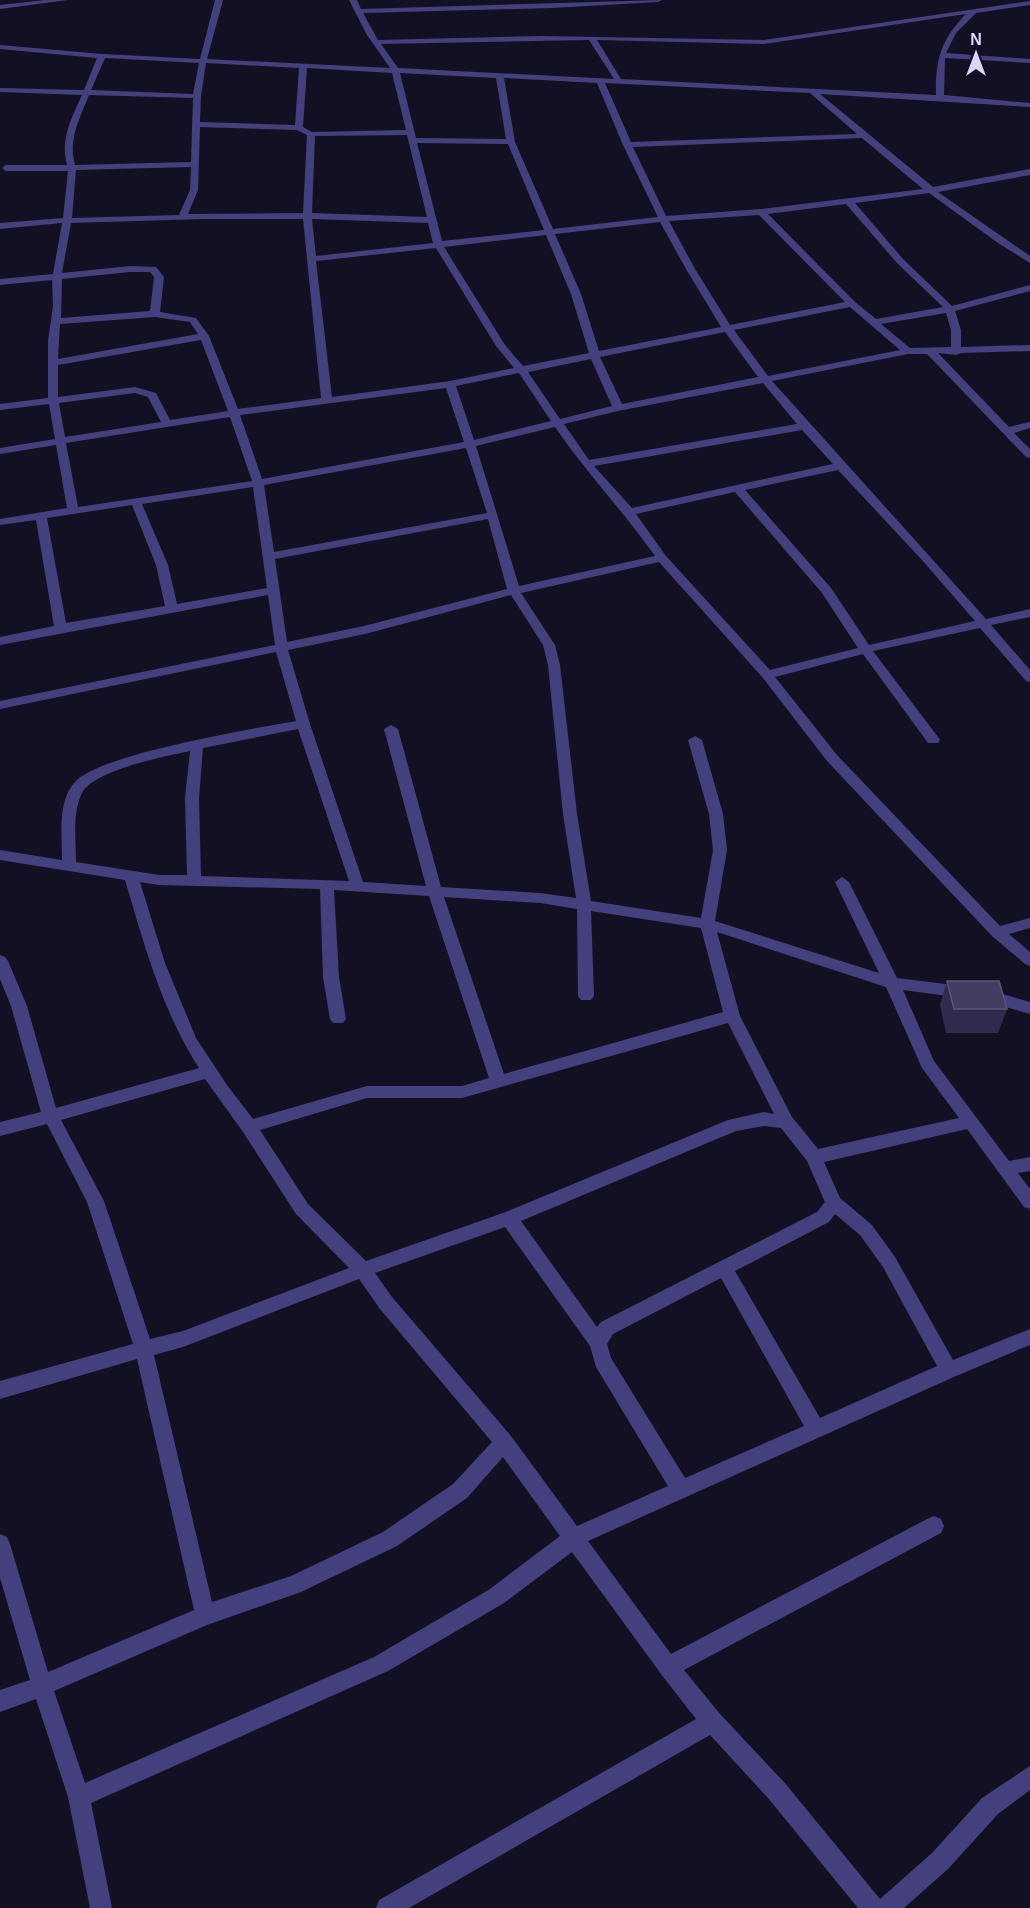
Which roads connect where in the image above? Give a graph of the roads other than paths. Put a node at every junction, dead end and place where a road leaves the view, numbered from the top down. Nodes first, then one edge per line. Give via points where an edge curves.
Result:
1 (64, 0) edge
2 (219, 0) edge
3 (353, 0) edge
4 (658, 0) edge
5 (522, 3) edge
6 (1030, 3) edge
7 (0, 7) edge
8 (358, 11) junction
9 (973, 12) junction
10 (592, 39) junction
11 (376, 42) junction
12 (0, 47) edge
13 (941, 55) junction
14 (102, 56) junction
15 (203, 61) junction
16 (1030, 61) edge
17 (303, 66) junction
18 (395, 69) junction
19 (500, 76) junction
20 (601, 82) junction
21 (620, 83) junction
22 (0, 90) edge
23 (85, 92) junction
24 (814, 93) junction
25 (197, 96) junction
26 (940, 98) junction
27 (1030, 105) edge
28 (195, 124) junction
29 (299, 128) junction
30 (311, 134) junction
31 (412, 136) junction
32 (863, 136) junction
33 (511, 142) junction
34 (627, 145) junction
35 (196, 164) junction
36 (6, 168) dead end
37 (72, 168) junction
38 (1030, 172) edge
39 (933, 190) junction
40 (848, 200) junction
41 (761, 212) junction
42 (183, 216) junction
43 (307, 217) junction
44 (662, 219) junction
45 (431, 220) junction
46 (66, 221) junction
47 (0, 226) edge
48 (549, 232) junction
49 (438, 244) junction
50 (313, 259) junction
51 (1030, 260) edge
52 (57, 277) junction
53 (0, 282) edge
54 (1030, 288) edge
55 (852, 304) junction
56 (950, 309) junction
57 (155, 314) junction
58 (57, 321) junction
59 (874, 322) junction
60 (727, 328) junction
61 (204, 336) junction
62 (1030, 348) edge
63 (908, 351) junction
64 (931, 352) junction
65 (956, 352) junction
66 (595, 356) junction
67 (53, 363) junction
68 (522, 371) junction
69 (767, 380) junction
70 (450, 384) junction
71 (53, 399) junction
72 (327, 402) junction
73 (0, 407) edge
74 (618, 408) junction
75 (235, 413) junction
76 (557, 422) junction
77 (167, 424) junction
78 (1030, 425) edge
79 (807, 426) junction
80 (1008, 431) junction
81 (61, 442) junction
82 (470, 444) junction
83 (0, 451) edge
84 (1030, 455) edge
85 (586, 464) junction
86 (840, 466) junction
87 (258, 483) junction
88 (737, 488) junction
89 (136, 502) junction
90 (73, 511) junction
91 (629, 512) junction
92 (41, 515) junction
93 (493, 515) junction
94 (0, 522) edge
95 (268, 557) junction
96 (662, 558) junction
97 (273, 590) junction
98 (514, 591) junction
99 (172, 608) junction
100 (1030, 613) edge
101 (982, 624) junction
102 (61, 628) junction
103 (0, 641) edge
104 (281, 646) junction
105 (866, 650) junction
106 (767, 675) junction
107 (1030, 678) edge
108 (0, 705) edge
109 (303, 724) junction
110 (391, 729) dead end
111 (695, 740) dead end
112 (933, 740) dead end
113 (197, 745) junction
114 (0, 855) edge
115 (69, 865) junction
116 (130, 874) junction
117 (195, 881) junction
118 (843, 882) dead end
119 (327, 885) junction
120 (358, 887) junction
121 (435, 891) junction
122 (584, 905) junction
123 (1030, 923) edge
124 (707, 924) junction
125 (997, 932) junction
126 (1030, 960) edge
127 (0, 961) edge
128 (892, 983) junction
129 (586, 996) dead end
130 (1030, 1008) edge
131 (732, 1016) junction
132 (338, 1018) dead end
133 (210, 1071) junction
134 (498, 1080) junction
135 (50, 1114) junction
136 (786, 1122) junction
137 (970, 1122) junction
138 (249, 1127) junction
139 (0, 1129) edge
140 (814, 1157) junction
141 (1030, 1164) edge
142 (1006, 1168) junction
143 (1030, 1202) edge
144 (834, 1203) junction
145 (509, 1218) junction
146 (724, 1268) junction
147 (363, 1270) junction
148 (1030, 1337) edge
149 (598, 1343) junction
150 (144, 1350) junction
151 (949, 1370) junction
152 (0, 1390) edge
153 (816, 1429) junction
154 (504, 1442) junction
155 (681, 1489) junction
156 (934, 1526) dead end
157 (574, 1537) junction
158 (0, 1544) edge
159 (204, 1615) junction
160 (668, 1667) junction
161 (42, 1686) junction
162 (0, 1701) edge
163 (712, 1722) junction
164 (1030, 1777) edge
165 (79, 1797) junction
166 (101, 1908) edge
167 (387, 1908) edge
168 (873, 1908) edge
169 (887, 1908) edge

1 - 7 street
2 - 15 street
3 - 8 street
4 - 5 street
5 - 8 street
6 - 9 street
8 - 11 street
9 - 10 street via 764,42
9 - 13 street via 951,36
10 - 11 street
10 - 21 street
11 - 18 street
12 - 14 street
13 - 16 street
13 - 26 street
14 - 15 street
14 - 23 street
15 - 17 street
15 - 25 street
17 - 18 street
17 - 29 street
18 - 19 street
18 - 31 street
19 - 20 street
19 - 33 street
20 - 21 street
20 - 34 street
21 - 24 street
22 - 23 street
23 - 25 street
23 - 37 street via 67,150
24 - 26 street
24 - 32 street
25 - 28 street
26 - 27 street
28 - 29 street
28 - 35 street
29 - 30 street
30 - 31 street
30 - 43 street
31 - 33 street
31 - 45 street
32 - 34 street
32 - 39 street
33 - 48 street
34 - 44 street
35 - 37 street
35 - 42 street via 194,190
36 - 37 street
37 - 46 street
38 - 39 street
39 - 40 street
39 - 51 street via 978,228
40 - 41 street
40 - 56 street via 900,261
41 - 44 street
41 - 55 street
42 - 43 street
42 - 46 street
43 - 45 street
43 - 50 street
44 - 48 street
44 - 60 street
45 - 49 street
46 - 47 street
46 - 52 street
48 - 49 street
48 - 66 street via 576,294
49 - 50 street
49 - 68 street via 501,346
50 - 72 street
52 - 53 street
52 - 57 street via 153,269 159,277
52 - 58 street
54 - 56 street
55 - 59 street
55 - 60 street
56 - 59 street
56 - 65 street via 956,330
57 - 58 street
57 - 61 street via 193,320
58 - 67 street
59 - 63 street
60 - 66 street
60 - 69 street
61 - 67 street
61 - 75 street
62 - 65 street
63 - 64 street
63 - 69 street
64 - 65 street
64 - 80 street
66 - 68 street
66 - 74 street
67 - 71 street
68 - 70 street
68 - 76 street
69 - 74 street
69 - 79 street
70 - 72 street
70 - 82 street
71 - 73 street
71 - 77 street via 147,392
71 - 81 street
72 - 75 street
74 - 76 street
75 - 77 street
75 - 87 street
76 - 82 street
76 - 85 street
77 - 81 street
78 - 80 street
79 - 85 street
79 - 86 street
80 - 84 street
81 - 83 street
81 - 90 street
82 - 87 street
82 - 93 street
85 - 91 street
86 - 88 street
86 - 101 street
87 - 89 street
87 - 95 street
88 - 91 street
88 - 105 street via 821,583
89 - 90 street
89 - 99 street via 162,565
90 - 92 street
91 - 96 street
92 - 94 street
92 - 102 street
93 - 95 street
93 - 98 street
95 - 97 street
96 - 98 street
96 - 106 street
97 - 99 street
97 - 104 street
98 - 104 street via 365,630
98 - 122 street via 549,645 554,665 568,803
99 - 102 street
100 - 101 street
101 - 105 street
101 - 107 street
102 - 103 street
104 - 108 street
104 - 109 street
105 - 106 street
105 - 112 street
106 - 125 street via 861,791
109 - 113 street
109 - 120 street
110 - 121 street
111 - 124 street via 716,814 720,850
113 - 115 street via 102,770 81,783 70,810
113 - 117 street via 192,798
114 - 115 street
115 - 116 street
116 - 117 street
116 - 133 street via 157,963 189,1040
117 - 119 street
118 - 128 street
119 - 120 street
119 - 132 street via 331,977
120 - 121 street
121 - 122 street
121 - 134 street
122 - 124 street
122 - 129 street
123 - 125 street
124 - 128 street
124 - 131 street
125 - 126 street
127 - 135 street via 20,1006
128 - 130 street via 985,995
128 - 137 street via 928,1064
131 - 134 street
131 - 136 street
133 - 135 street
133 - 138 street
134 - 138 street via 462,1092 367,1092
135 - 139 street
135 - 150 street via 95,1201
136 - 140 street
136 - 145 street via 764,1119 734,1125
137 - 140 street
137 - 142 street
138 - 147 street via 302,1209
140 - 144 street
141 - 142 street
142 - 143 street
144 - 146 street via 823,1217
144 - 151 street via 866,1230 889,1262
145 - 147 street
145 - 149 street
146 - 149 street via 607,1328
146 - 153 street
147 - 150 street
147 - 154 street via 386,1303
148 - 151 street
149 - 155 street via 602,1361
150 - 152 street
150 - 159 street
151 - 153 street
153 - 155 street
154 - 157 street
154 - 159 street via 460,1491 390,1539 294,1585
155 - 157 street
156 - 160 street
157 - 160 street
157 - 165 street via 497,1596 381,1664
158 - 161 street
159 - 161 street
160 - 163 street
161 - 162 street
161 - 165 street
163 - 167 street
163 - 168 street via 776,1790
164 - 169 street via 990,1806 940,1861
165 - 166 street

